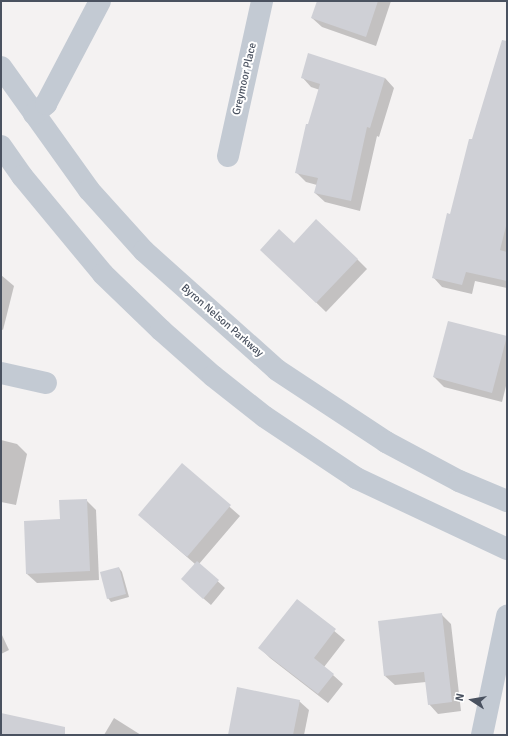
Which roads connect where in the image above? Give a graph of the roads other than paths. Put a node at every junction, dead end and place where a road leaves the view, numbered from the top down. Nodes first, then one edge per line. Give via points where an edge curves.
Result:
1 (100, 1) edge
2 (262, 1) edge
3 (1, 67) edge
4 (34, 114) junction
5 (1, 146) edge
6 (228, 156) dead end
7 (1, 374) edge
8 (46, 383) dead end
9 (507, 501) edge
10 (507, 548) edge
11 (507, 616) edge
12 (482, 735) edge

1 - 4 street via 46,104
2 - 6 street, Greymoor Place
3 - 4 street, Byron Nelson Parkway
4 - 9 street, Byron Nelson Parkway via 89,190 144,251 277,370 386,442
5 - 10 street via 22,176 103,274 213,376 265,417 356,478
7 - 8 street
11 - 12 street

